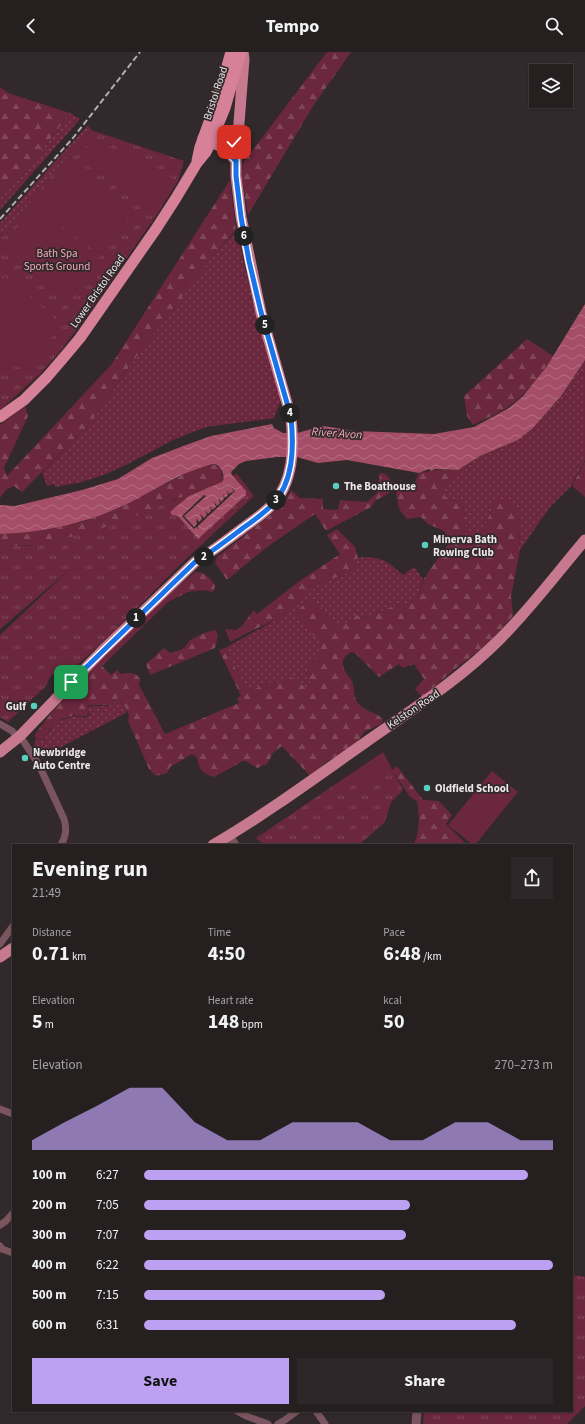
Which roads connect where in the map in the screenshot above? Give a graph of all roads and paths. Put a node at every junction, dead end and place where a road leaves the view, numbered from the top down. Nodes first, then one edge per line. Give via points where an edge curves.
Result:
1 (231, 52) edge
2 (242, 52) edge
3 (237, 138) junction
4 (207, 140) junction
5 (226, 150) junction
6 (236, 161) junction
7 (0, 417) edge
8 (585, 540) edge
9 (0, 724) edge
10 (19, 736) junction
11 (0, 752) edge
12 (232, 840) edge
13 (61, 844) edge
14 (217, 844) edge
15 (12, 927) edge
16 (0, 944) edge
17 (12, 949) edge
18 (0, 957) edge
19 (0, 1109) edge
20 (12, 1114) edge
21 (12, 1214) edge
22 (0, 1225) edge
23 (0, 1246) edge
24 (12, 1253) edge
25 (239, 1412) edge
26 (296, 1412) edge
27 (317, 1412) edge
28 (417, 1412) edge
29 (268, 1424) edge
30 (278, 1424) edge
31 (325, 1424) edge
32 (416, 1424) edge

1 - 4 highway, Bristol Road
2 - 3 main road via 244,59
2 - 4 highway, Bristol Road via 225,108
3 - 5 main road
3 - 6 main road
4 - 5 main road
4 - 7 highway, Lower Bristol Road via 206,152 196,163 156,229 80,338 24,400
5 - 6 main road
6 - 10 main road via 236,179 249,261 291,417 292,458 286,485 272,504 214,551 195,562
8 - 12 main road, Kelston Road via 514,625 460,675 264,813
9 - 10 street
10 - 11 main road
10 - 13 street via 42,772 64,820 67,829
12 - 14 main road, Kelston Road
15 - 16 street
17 - 18 main road
19 - 20 street
21 - 22 street
23 - 24 street
25 - 29 street
26 - 30 street
27 - 31 street
28 - 32 street

